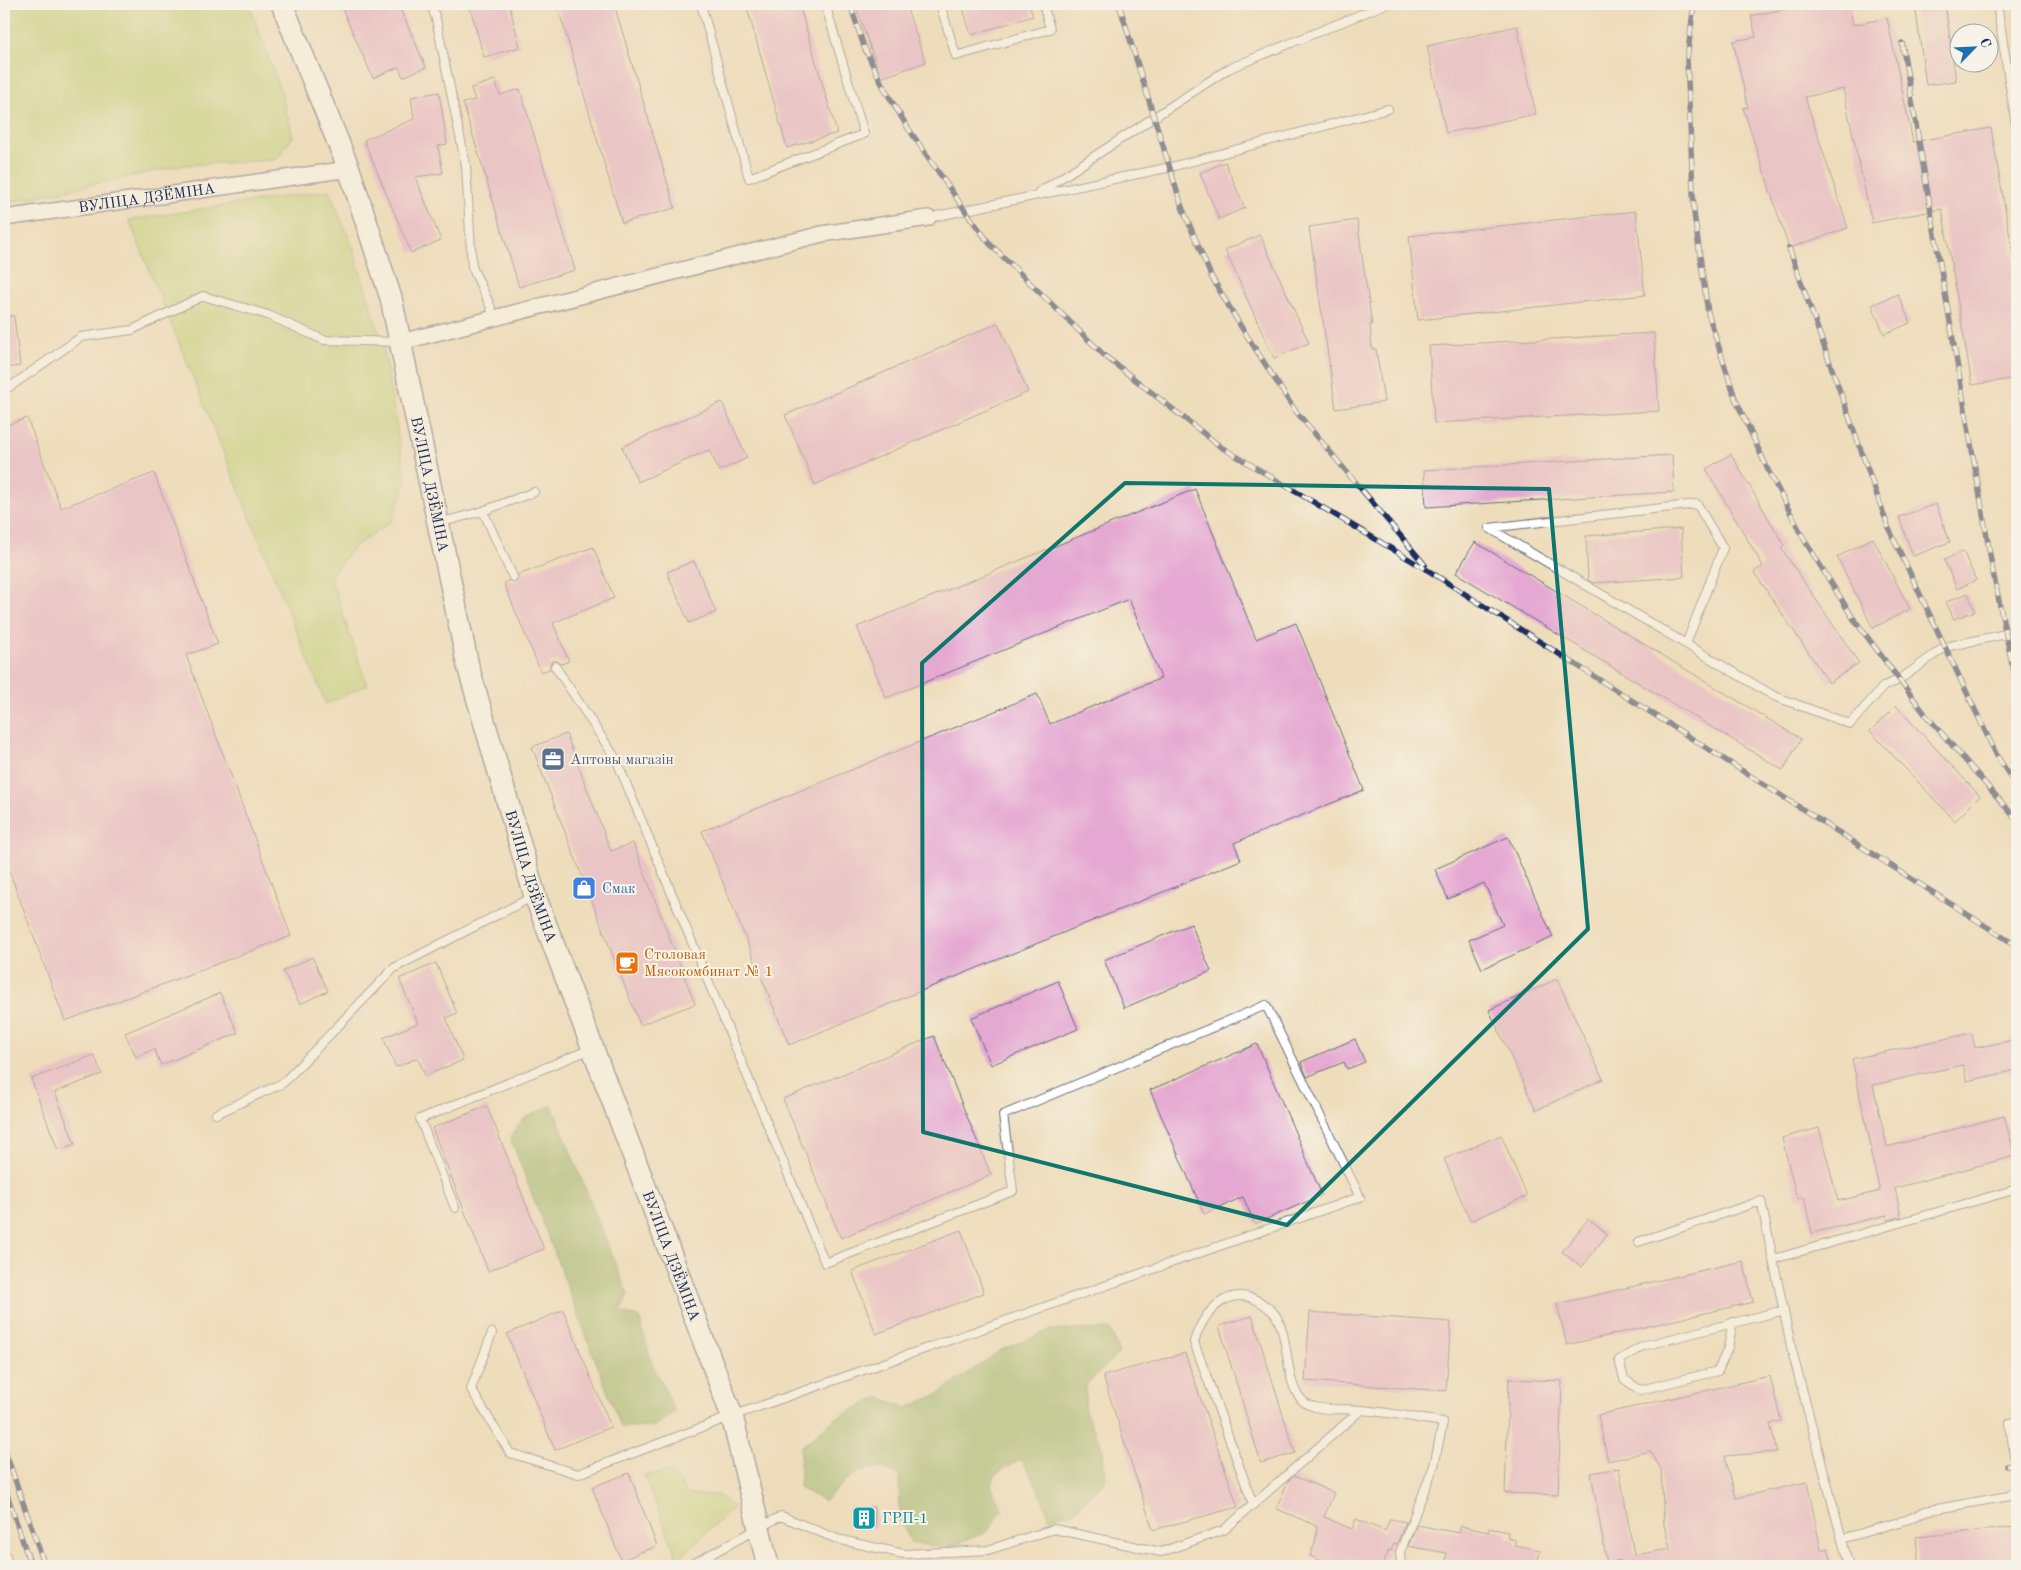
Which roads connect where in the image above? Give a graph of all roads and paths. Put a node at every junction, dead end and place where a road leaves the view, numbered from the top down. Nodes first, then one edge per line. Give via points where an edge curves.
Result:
1 (282, 4) edge
2 (431, 4) edge
3 (701, 4) edge
4 (825, 4) edge
5 (940, 4) edge
6 (1043, 4) edge
7 (1386, 4) edge
8 (1997, 4) edge
9 (1388, 109) dead end
10 (2017, 131) edge
11 (348, 169) junction
12 (1034, 195) junction
13 (4, 218) edge
14 (928, 218) joint
15 (494, 318) junction
16 (401, 342) junction
17 (4, 391) edge
18 (534, 492) dead end
19 (483, 512) junction
20 (438, 523) junction
21 (513, 577) dead end
22 (2017, 627) edge
23 (1686, 644) junction
24 (555, 666) dead end
25 (535, 896) junction
26 (593, 1048) junction
27 (216, 1114) dead end
28 (2017, 1189) edge
29 (455, 1208) dead end
30 (1638, 1242) dead end
31 (1774, 1259) junction
32 (1784, 1310) junction
33 (1733, 1322) junction
34 (492, 1332) dead end
35 (1361, 1410) junction
36 (732, 1416) junction
37 (2017, 1422) edge
38 (2017, 1455) edge
39 (2017, 1489) edge
40 (1253, 1504) junction
41 (758, 1528) junction
42 (1842, 1539) junction
43 (4, 1551) edge
44 (9, 1566) edge
45 (689, 1566) edge
46 (768, 1566) edge
47 (1401, 1566) edge
48 (1849, 1566) edge

1 - 11 main road, ВУЛІЦА ДЗЁМІНА
2 - 15 lane via 466,166 472,267
3 - 4 lane via 749,178 864,134
5 - 6 lane via 956,56 1050,29
7 - 12 lane via 1228,69
8 - 10 lane
9 - 12 lane via 1171,167
11 - 13 street, ВУЛІЦА ДЗЁМІНА
11 - 16 main road, ВУЛІЦА ДЗЁМІНА via 391,298
12 - 14 lane
14 - 15 street via 822,234
15 - 16 street
16 - 17 lane via 324,340 268,315 203,296 132,330 81,337
16 - 20 main road, ВУЛІЦА ДЗЁМІНА
18 - 19 lane
19 - 20 lane
19 - 21 lane
20 - 25 main road, ВУЛІЦА ДЗЁМІНА via 468,666
22 - 23 lane via 2006,634 1945,647 1899,680 1884,686 1850,724 1774,696
23 - 23 lane via 1515,543 1489,528 1697,504 1723,548
24 - 36 lane via 616,759 825,1263 1013,1191 1003,1115 1266,1005 1360,1198
25 - 26 main road, ВУЛІЦА ДЗЁМІНА
25 - 27 lane via 394,968 283,1083
26 - 29 lane via 420,1119
26 - 36 main road, ВУЛІЦА ДЗЁМІНА
28 - 31 lane
30 - 31 lane via 1761,1201
31 - 32 lane
32 - 33 lane
32 - 42 lane via 1794,1361
33 - 33 lane via 1643,1346 1619,1360 1624,1379 1640,1390 1718,1371 1728,1348
34 - 36 lane via 471,1389 510,1453 578,1474
35 - 40 lane
35 - 40 lane via 1314,1407 1302,1400 1294,1387 1273,1312 1247,1296 1228,1298 1217,1304 1199,1326 1194,1342
35 - 47 lane via 1443,1422 1434,1466 1400,1552
36 - 41 main road, ВУЛІЦА ДЗЁМІНА
37 - 38 lane via 2010,1423 2014,1455
39 - 42 lane via 2009,1496 1926,1511
40 - 41 lane via 1224,1530 1161,1552 1054,1529 988,1550 904,1554 837,1539 781,1516
41 - 45 lane
41 - 46 main road, ВУЛІЦА ДЗЁМІНА
42 - 48 lane
43 - 44 lane

